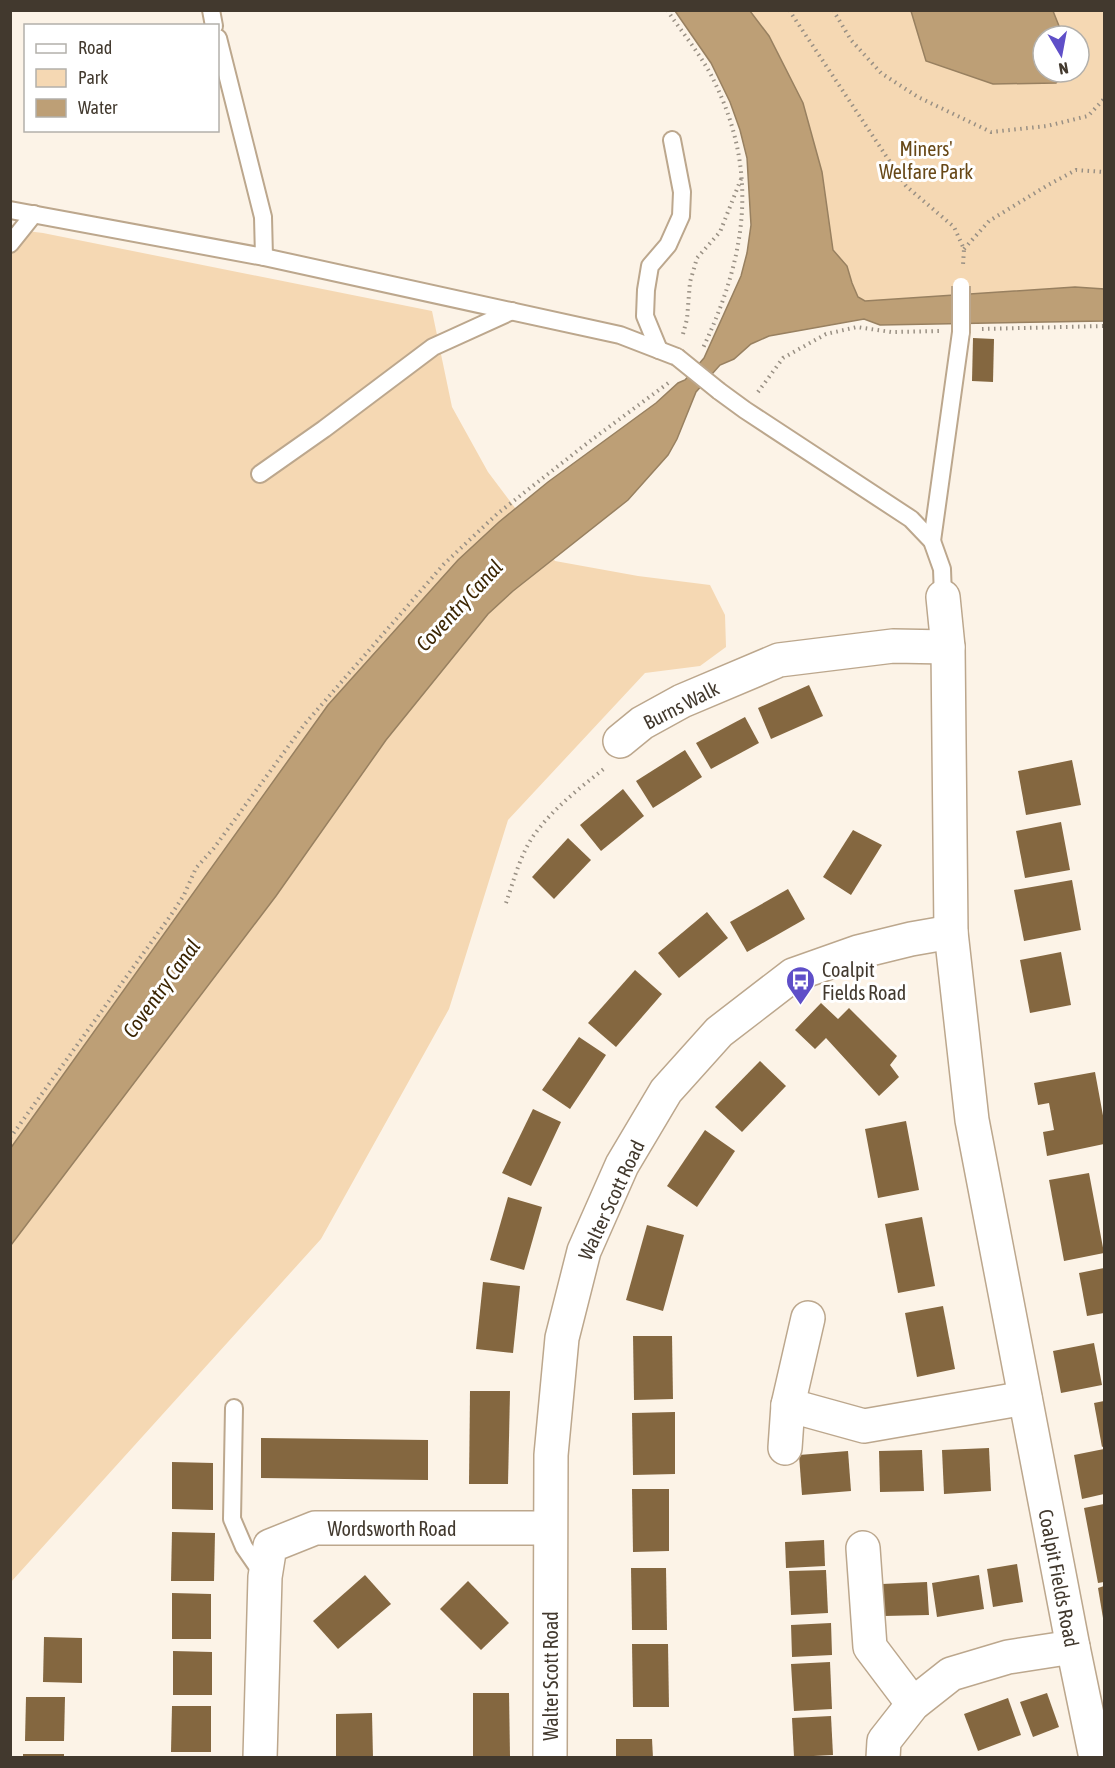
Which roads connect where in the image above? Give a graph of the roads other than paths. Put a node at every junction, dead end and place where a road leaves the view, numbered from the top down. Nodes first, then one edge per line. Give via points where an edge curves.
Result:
1 (219, 42) edge
2 (672, 140) dead end
3 (10, 210) edge
4 (34, 214) junction
5 (10, 244) edge
6 (264, 257) junction
7 (961, 286) road end
8 (512, 311) junction
9 (659, 350) junction
10 (260, 474) dead end
11 (932, 541) junction
12 (944, 597) joint
13 (948, 647) junction
14 (620, 741) road end
15 (951, 932) junction
16 (808, 1318) dead end
17 (1025, 1398) junction
18 (788, 1405) junction
19 (234, 1408) dead end
20 (784, 1448) dead end
21 (550, 1528) junction
22 (863, 1548) dead end
23 (265, 1577) junction
24 (1073, 1647) junction
25 (913, 1704) junction
26 (260, 1758) edge
27 (550, 1758) edge
28 (883, 1758) edge
29 (1096, 1758) edge

1 - 6 lane via 263,217
2 - 9 lane via 682,192 681,216 668,245 650,267 646,290 645,316
3 - 4 lane
4 - 5 lane
4 - 6 lane
6 - 8 lane
7 - 11 lane, bridge via 961,331
8 - 9 lane via 620,335
8 - 10 lane via 433,347
9 - 11 lane, bridge via 677,357 745,410 911,519
11 - 12 lane via 942,569
12 - 13 street, Coalpit Fields Road
13 - 14 street, Burns Walk via 893,646 779,660 682,701 642,723
13 - 15 street, Coalpit Fields Road
15 - 17 street, Coalpit Fields Road via 972,1120
15 - 21 street, Walter Scott Road via 858,952 793,975 719,1032 666,1090 622,1165 584,1251 562,1338 550,1455
16 - 18 street
17 - 18 street via 864,1426
17 - 24 street, Coalpit Fields Road
18 - 20 street
19 - 23 lane via 232,1519 244,1547
21 - 23 street, Wordsworth Road via 315,1528 270,1546
21 - 27 street, Walter Scott Road
22 - 25 street via 870,1647
23 - 26 street, Wordsworth Road
24 - 25 street via 1008,1657 951,1674
24 - 29 street, Coalpit Fields Road
25 - 28 street via 884,1741

